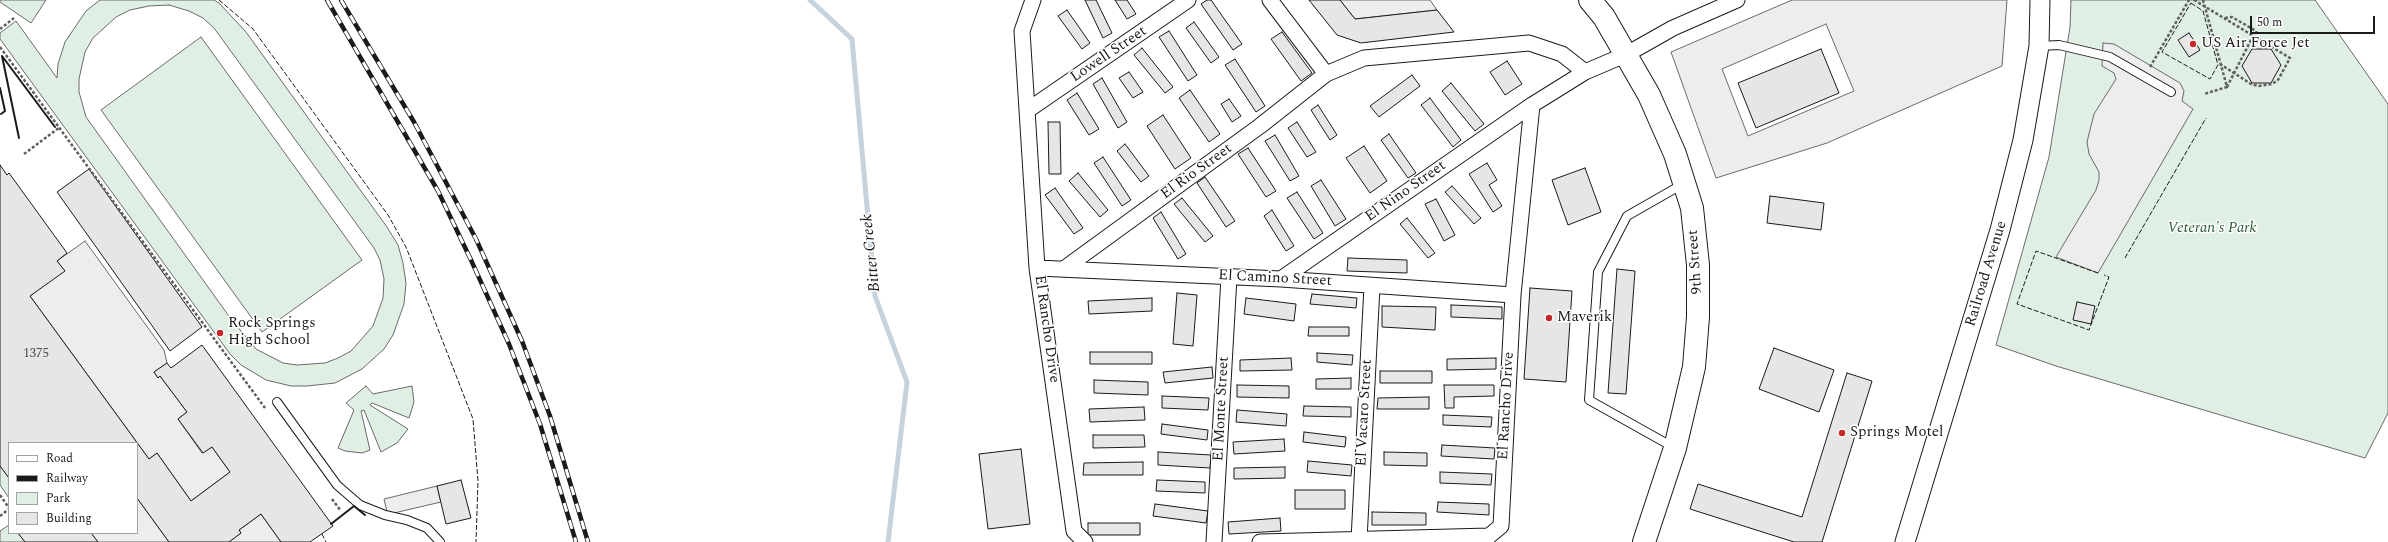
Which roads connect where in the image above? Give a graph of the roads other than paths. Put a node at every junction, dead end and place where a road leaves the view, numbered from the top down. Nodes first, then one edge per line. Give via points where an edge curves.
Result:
1 (1033, 0) edge
2 (1188, 0) edge
3 (1270, 0) edge
4 (1590, 0) edge
5 (2040, 0) edge
6 (1729, 2) edge
7 (2039, 46) junction
8 (1627, 54) junction
9 (1585, 72) junction
10 (1326, 74) junction
11 (2170, 92) dead end
12 (1532, 105) junction
13 (1028, 110) junction
14 (1684, 183) junction
15 (1037, 268) junction
16 (1065, 268) junction
17 (1229, 277) junction
18 (1281, 279) junction
19 (1372, 286) junction
20 (1513, 295) junction
21 (278, 402) dead end
22 (1675, 448) junction
23 (1359, 540) junction
24 (440, 542) edge
25 (1086, 542) edge
26 (1214, 542) edge
27 (1260, 542) edge
28 (1644, 542) edge
29 (1905, 542) edge

1 - 13 street, El Rancho Drive via 1022,31 1023,74
2 - 13 street, Lowell Street
3 - 10 street
4 - 8 main road, 9th Street
5 - 7 street, Railroad Avenue
6 - 8 street via 1673,28
7 - 11 lane via 2059,46 2110,57
7 - 29 street, Railroad Avenue via 2023,140 2000,230
8 - 9 street
8 - 14 main road, 9th Street via 1649,95 1675,154
9 - 10 street, El Rio Street via 1562,54 1529,43 1364,58
9 - 12 street
10 - 16 street, El Rio Street via 1260,126
12 - 18 street, El Nino Street
12 - 20 street, El Rancho Drive
13 - 15 street, El Rancho Drive
14 - 22 main road, 9th Street via 1692,208 1698,265 1698,317 1694,367
14 - 22 lane via 1627,216 1598,272 1590,400
15 - 16 street, El Camino Street
15 - 25 street, El Rancho Drive via 1074,531
16 - 17 street, El Camino Street
17 - 18 street, El Camino Street
17 - 26 street, El Monte Street
18 - 19 street, El Camino Street
19 - 20 street, El Camino Street
19 - 23 street, El Vacaro Street
20 - 23 street, El Rancho Drive via 1501,526 1489,536
21 - 24 lane via 337,485 360,505 427,528
22 - 28 main road, 9th Street
23 - 27 street, El Rancho Drive

